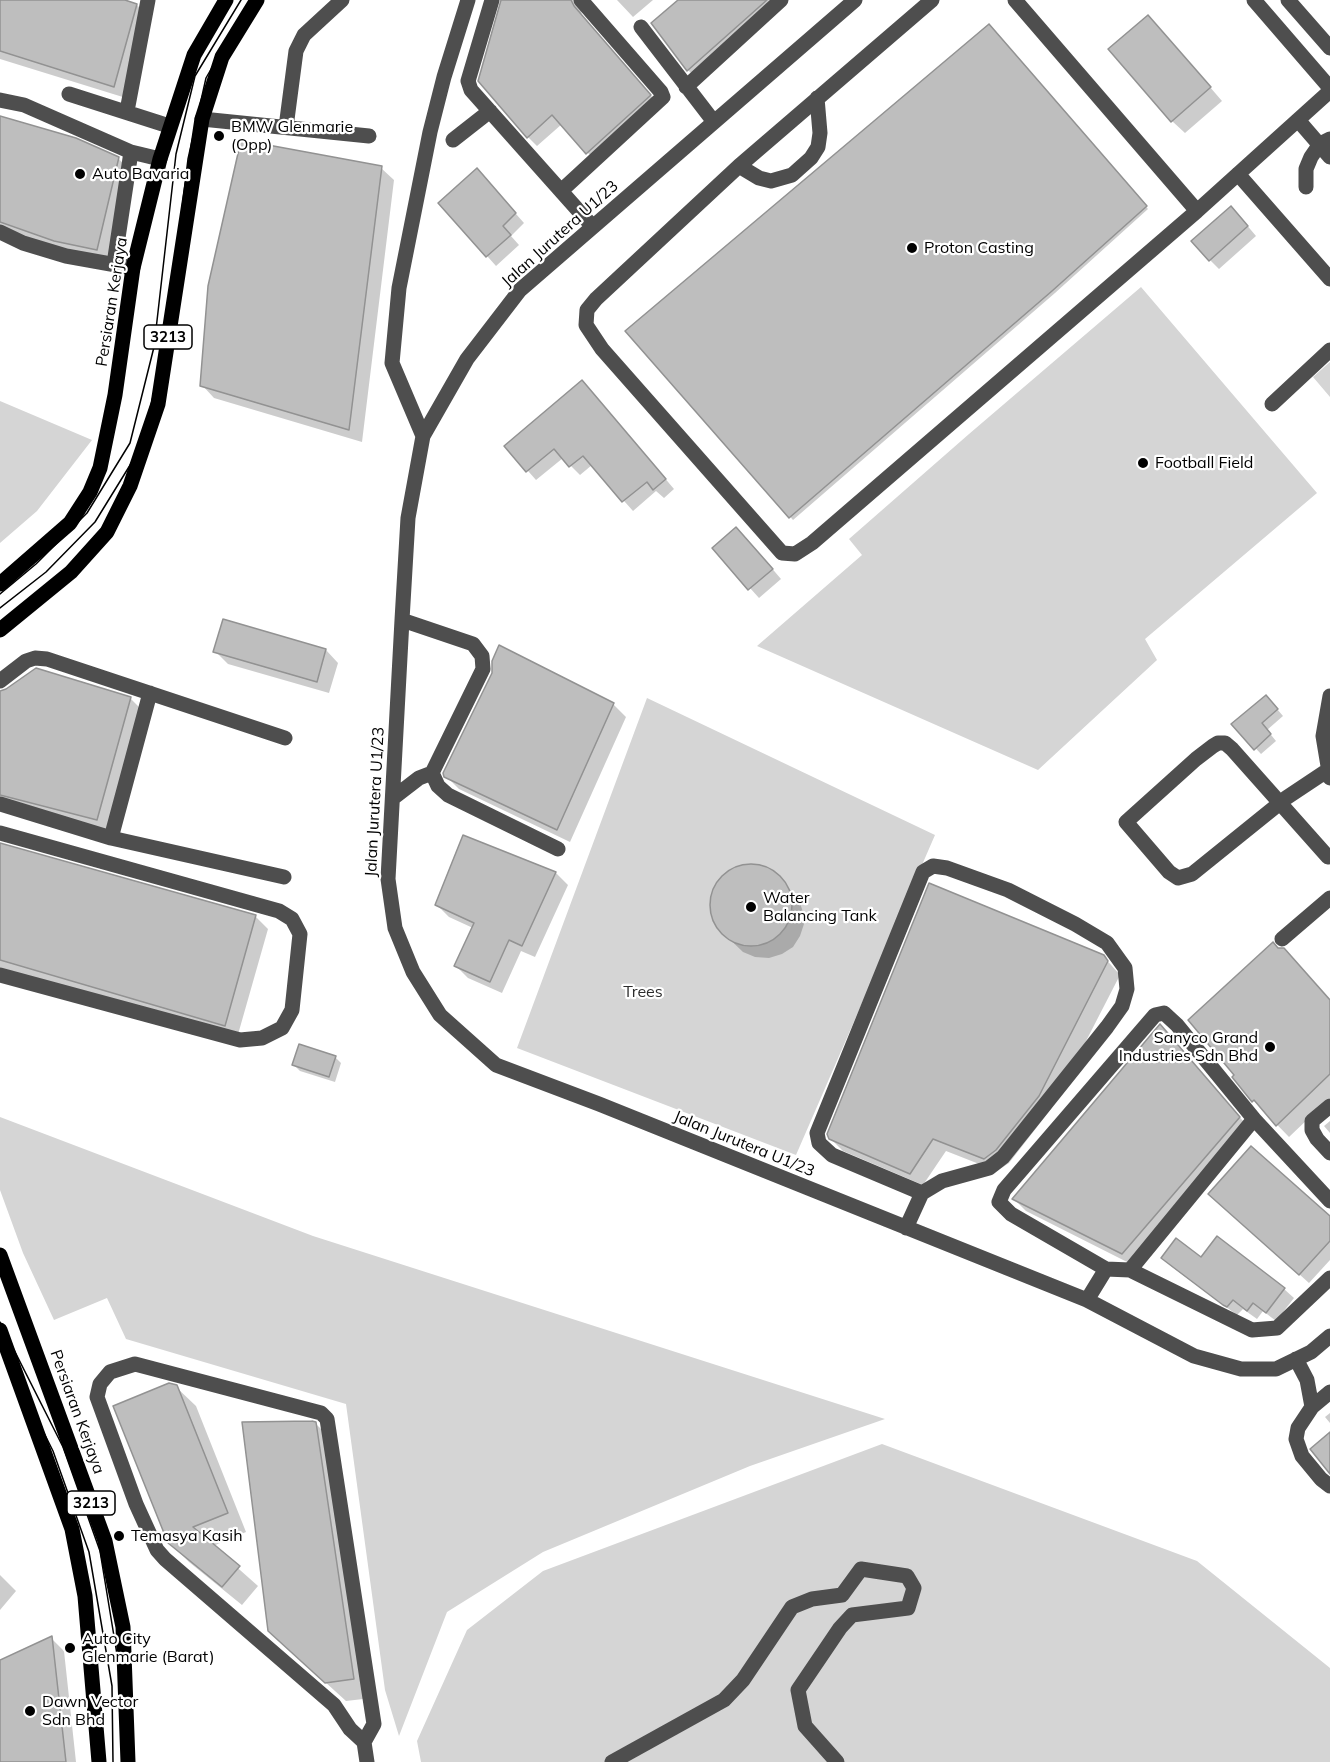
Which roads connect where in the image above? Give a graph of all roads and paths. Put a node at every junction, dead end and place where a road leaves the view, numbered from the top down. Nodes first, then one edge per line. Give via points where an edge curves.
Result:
1 (148, 0) edge
2 (226, 0) edge
3 (257, 0) edge
4 (342, 0) edge
5 (468, 0) edge
6 (492, 0) edge
7 (581, 0) edge
8 (781, 0) edge
9 (855, 0) edge
10 (932, 0) edge
11 (1016, 0) edge
12 (1254, 0) edge
13 (1288, 0) edge
14 (641, 27) dead end
15 (1330, 48) edge
16 (686, 87) junction
17 (1330, 90) edge
18 (69, 94) dead end
19 (817, 98) junction
20 (0, 100) edge
21 (127, 111) junction
22 (490, 111) junction
23 (202, 118) junction
24 (1298, 120) junction
25 (714, 122) junction
26 (169, 126) junction
27 (286, 127) junction
28 (369, 136) dead end
29 (453, 140) dead end
30 (1325, 142) edge
31 (131, 152) junction
32 (1330, 157) edge
33 (160, 159) junction
34 (739, 166) junction
35 (1238, 174) junction
36 (1306, 187) dead end
37 (561, 191) junction
38 (1197, 211) junction
39 (593, 227) junction
40 (0, 232) edge
41 (114, 264) junction
42 (133, 268) junction
43 (1330, 279) edge
44 (1330, 350) edge
45 (1272, 404) dead end
46 (423, 436) junction
47 (0, 584) edge
48 (402, 620) junction
49 (0, 630) edge
50 (0, 681) edge
51 (150, 693) junction
52 (1330, 696) edge
53 (285, 738) dead end
54 (432, 773) junction
55 (1329, 774) edge
56 (393, 798) junction
57 (1280, 803) junction
58 (0, 804) edge
59 (0, 833) edge
60 (111, 838) junction
61 (558, 849) dead end
62 (1328, 857) dead end
63 (284, 877) dead end
64 (1330, 898) edge
65 (1282, 939) dead end
66 (0, 975) edge
67 (1330, 1106) edge
68 (1254, 1119) junction
69 (1330, 1153) edge
70 (922, 1193) junction
71 (1330, 1200) edge
72 (906, 1228) junction
73 (0, 1256) edge
74 (1106, 1269) junction
75 (1130, 1270) junction
76 (1330, 1278) edge
77 (1088, 1300) junction
78 (0, 1330) edge
79 (1330, 1336) edge
80 (1296, 1359) junction
81 (1330, 1392) edge
82 (1312, 1407) junction
83 (1330, 1486) edge
84 (364, 1742) junction
85 (99, 1762) edge
86 (128, 1762) edge
87 (367, 1762) edge
88 (612, 1762) edge
89 (837, 1762) edge

1 - 21 street
2 - 26 main road, Persiaran Kerjaya / 3213 via 194,55
3 - 23 main road, 3213 via 222,57
4 - 27 street via 304,35 296,51
5 - 46 street via 430,132 399,288 392,363
6 - 22 street via 468,81
7 - 37 street via 663,97
8 - 16 street
9 - 25 street, Jalan Jurutera U1/23
10 - 19 street
11 - 38 street
12 - 17 street
13 - 15 street
14 - 16 street
16 - 25 street
17 - 24 street
18 - 21 street
19 - 34 street
19 - 34 street via 818,147 792,175 771,181
20 - 31 street via 24,105
21 - 26 street
22 - 29 street
22 - 37 street
23 - 27 street
23 - 49 main road, 3213 via 158,404 130,486 107,532 71,572
24 - 30 street
24 - 35 street
25 - 39 street, Jalan Jurutera U1/23
26 - 33 main road, Persiaran Kerjaya / 3213
27 - 28 street
30 - 32 street
30 - 36 street via 1306,169
31 - 33 street
31 - 41 street
33 - 42 main road, Persiaran Kerjaya / 3213
34 - 38 street via 596,299 587,310 586,325 602,349 782,553 795,554 812,543
35 - 38 street
35 - 43 street
37 - 39 street
39 - 46 street, Jalan Jurutera U1/23 via 520,290 466,359
40 - 41 street via 66,256
41 - 42 street
42 - 47 main road, Persiaran Kerjaya / 3213 via 115,395 100,468 90,492 70,523
44 - 45 street
46 - 48 street, Jalan Jurutera U1/23 via 408,518
48 - 54 street via 473,644 482,656 483,669
48 - 56 street, Jalan Jurutera U1/23
50 - 51 street via 35,658
51 - 53 street
51 - 60 street
52 - 55 street via 1323,736
54 - 56 street
54 - 61 street via 448,795
55 - 57 street
56 - 72 street, Jalan Jurutera U1/23 via 388,879 395,927 413,972 440,1015 496,1065
57 - 57 street via 1192,874 1179,878 1169,872 1126,822 1218,743 1232,749
57 - 62 street
58 - 60 street
59 - 66 street via 279,911 292,919 300,934 292,1010 282,1028 262,1038 240,1040
60 - 63 street
64 - 65 street
67 - 69 street via 1312,1121 1312,1130
68 - 71 street
68 - 74 street via 1177,1025 1164,1013 1155,1015 1004,1190 999,1202 1011,1214
68 - 75 street
70 - 70 street via 942,1181 990,1168 1003,1157 1107,1027 1122,1006 1127,989 1125,968 1107,943 1008,891 933,866 923,872 817,1133 819,1143 832,1155
70 - 72 street
72 - 77 street, Jalan Jurutera U1/23
73 - 86 main road, Persiaran Kerjaya / 3213 via 105,1541 123,1627
74 - 75 street
74 - 77 street
75 - 76 street via 1252,1330 1277,1328
77 - 80 street, Jalan Jurutera U1/23 via 1194,1356 1240,1370 1276,1369
78 - 85 main road, 3213 via 72,1529 85,1596
79 - 80 street, Jalan Jurutera U1/23
80 - 82 street via 1307,1380
81 - 82 street
82 - 83 street via 1298,1428 1296,1439 1302,1456
84 - 84 street via 350,1730 334,1705 157,1550 97,1397 100,1384 110,1372 135,1364 321,1413 327,1419 374,1724
84 - 87 street
88 - 89 street via 724,1700 743,1680 792,1607 842,1594 861,1569 907,1576 914,1587 908,1608 852,1615 798,1690 805,1726

